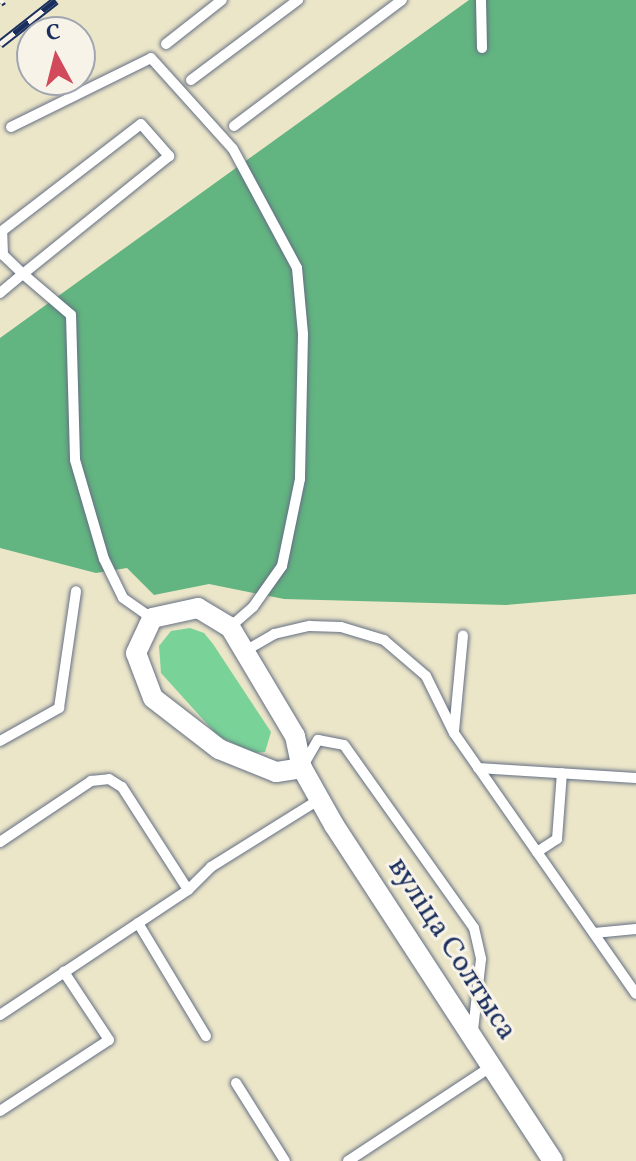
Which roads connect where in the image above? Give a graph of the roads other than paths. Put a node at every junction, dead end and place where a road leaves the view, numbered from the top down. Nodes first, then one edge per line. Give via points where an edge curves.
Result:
1 (222, 0) edge
2 (298, 0) edge
3 (402, 0) edge
4 (481, 0) edge
5 (166, 44) dead end
6 (482, 48) dead end
7 (191, 80) dead end
8 (234, 126) dead end
9 (11, 127) dead end
10 (2, 254) edge
11 (23, 274) junction
12 (0, 293) edge
13 (76, 591) dead end
14 (152, 618) junction
15 (230, 627) junction
16 (463, 635) dead end
17 (245, 651) junction
18 (454, 733) junction
19 (0, 741) edge
20 (302, 768) junction
21 (478, 768) junction
22 (562, 773) junction
23 (636, 778) edge
24 (320, 799) junction
25 (0, 842) edge
26 (537, 852) junction
27 (188, 890) junction
28 (138, 923) junction
29 (636, 929) edge
30 (594, 933) junction
31 (64, 972) junction
32 (636, 994) edge
33 (0, 1015) edge
34 (206, 1036) dead end
35 (473, 1036) junction
36 (492, 1066) junction
37 (236, 1083) dead end
38 (0, 1111) edge
39 (285, 1161) edge
40 (348, 1161) edge
41 (553, 1161) edge

1 - 5 lane
2 - 7 lane
3 - 8 lane
4 - 6 lane
9 - 15 lane via 151,58 233,149 297,268 303,334 300,479 282,566 253,607
10 - 11 lane
10 - 11 lane via 2,231 141,124 169,156
11 - 12 lane
11 - 14 lane via 71,315 75,460 104,559 123,598
13 - 19 lane via 59,708
14 - 15 street via 198,608
14 - 20 street via 136,653 153,698 219,749 276,772
15 - 17 street, вуліца Солтыса
16 - 18 lane
17 - 18 lane via 274,634 310,626 341,627 384,640 426,676
17 - 20 street, вуліца Солтыса via 295,736
18 - 21 lane
20 - 24 street, вуліца Солтыса
20 - 35 lane via 318,740 344,745 474,928 481,959
21 - 22 lane
21 - 26 lane
22 - 23 lane
22 - 26 lane via 557,839
24 - 27 lane via 211,867
24 - 35 street, вуліца Солтыса
25 - 27 lane via 91,781 109,779 122,787
26 - 30 lane
27 - 28 lane
28 - 31 lane
28 - 34 lane
29 - 30 lane
30 - 32 lane
31 - 33 lane
31 - 38 lane via 109,1040
35 - 36 street, вуліца Солтыса
36 - 40 lane
36 - 41 street, вуліца Солтыса
37 - 39 lane

